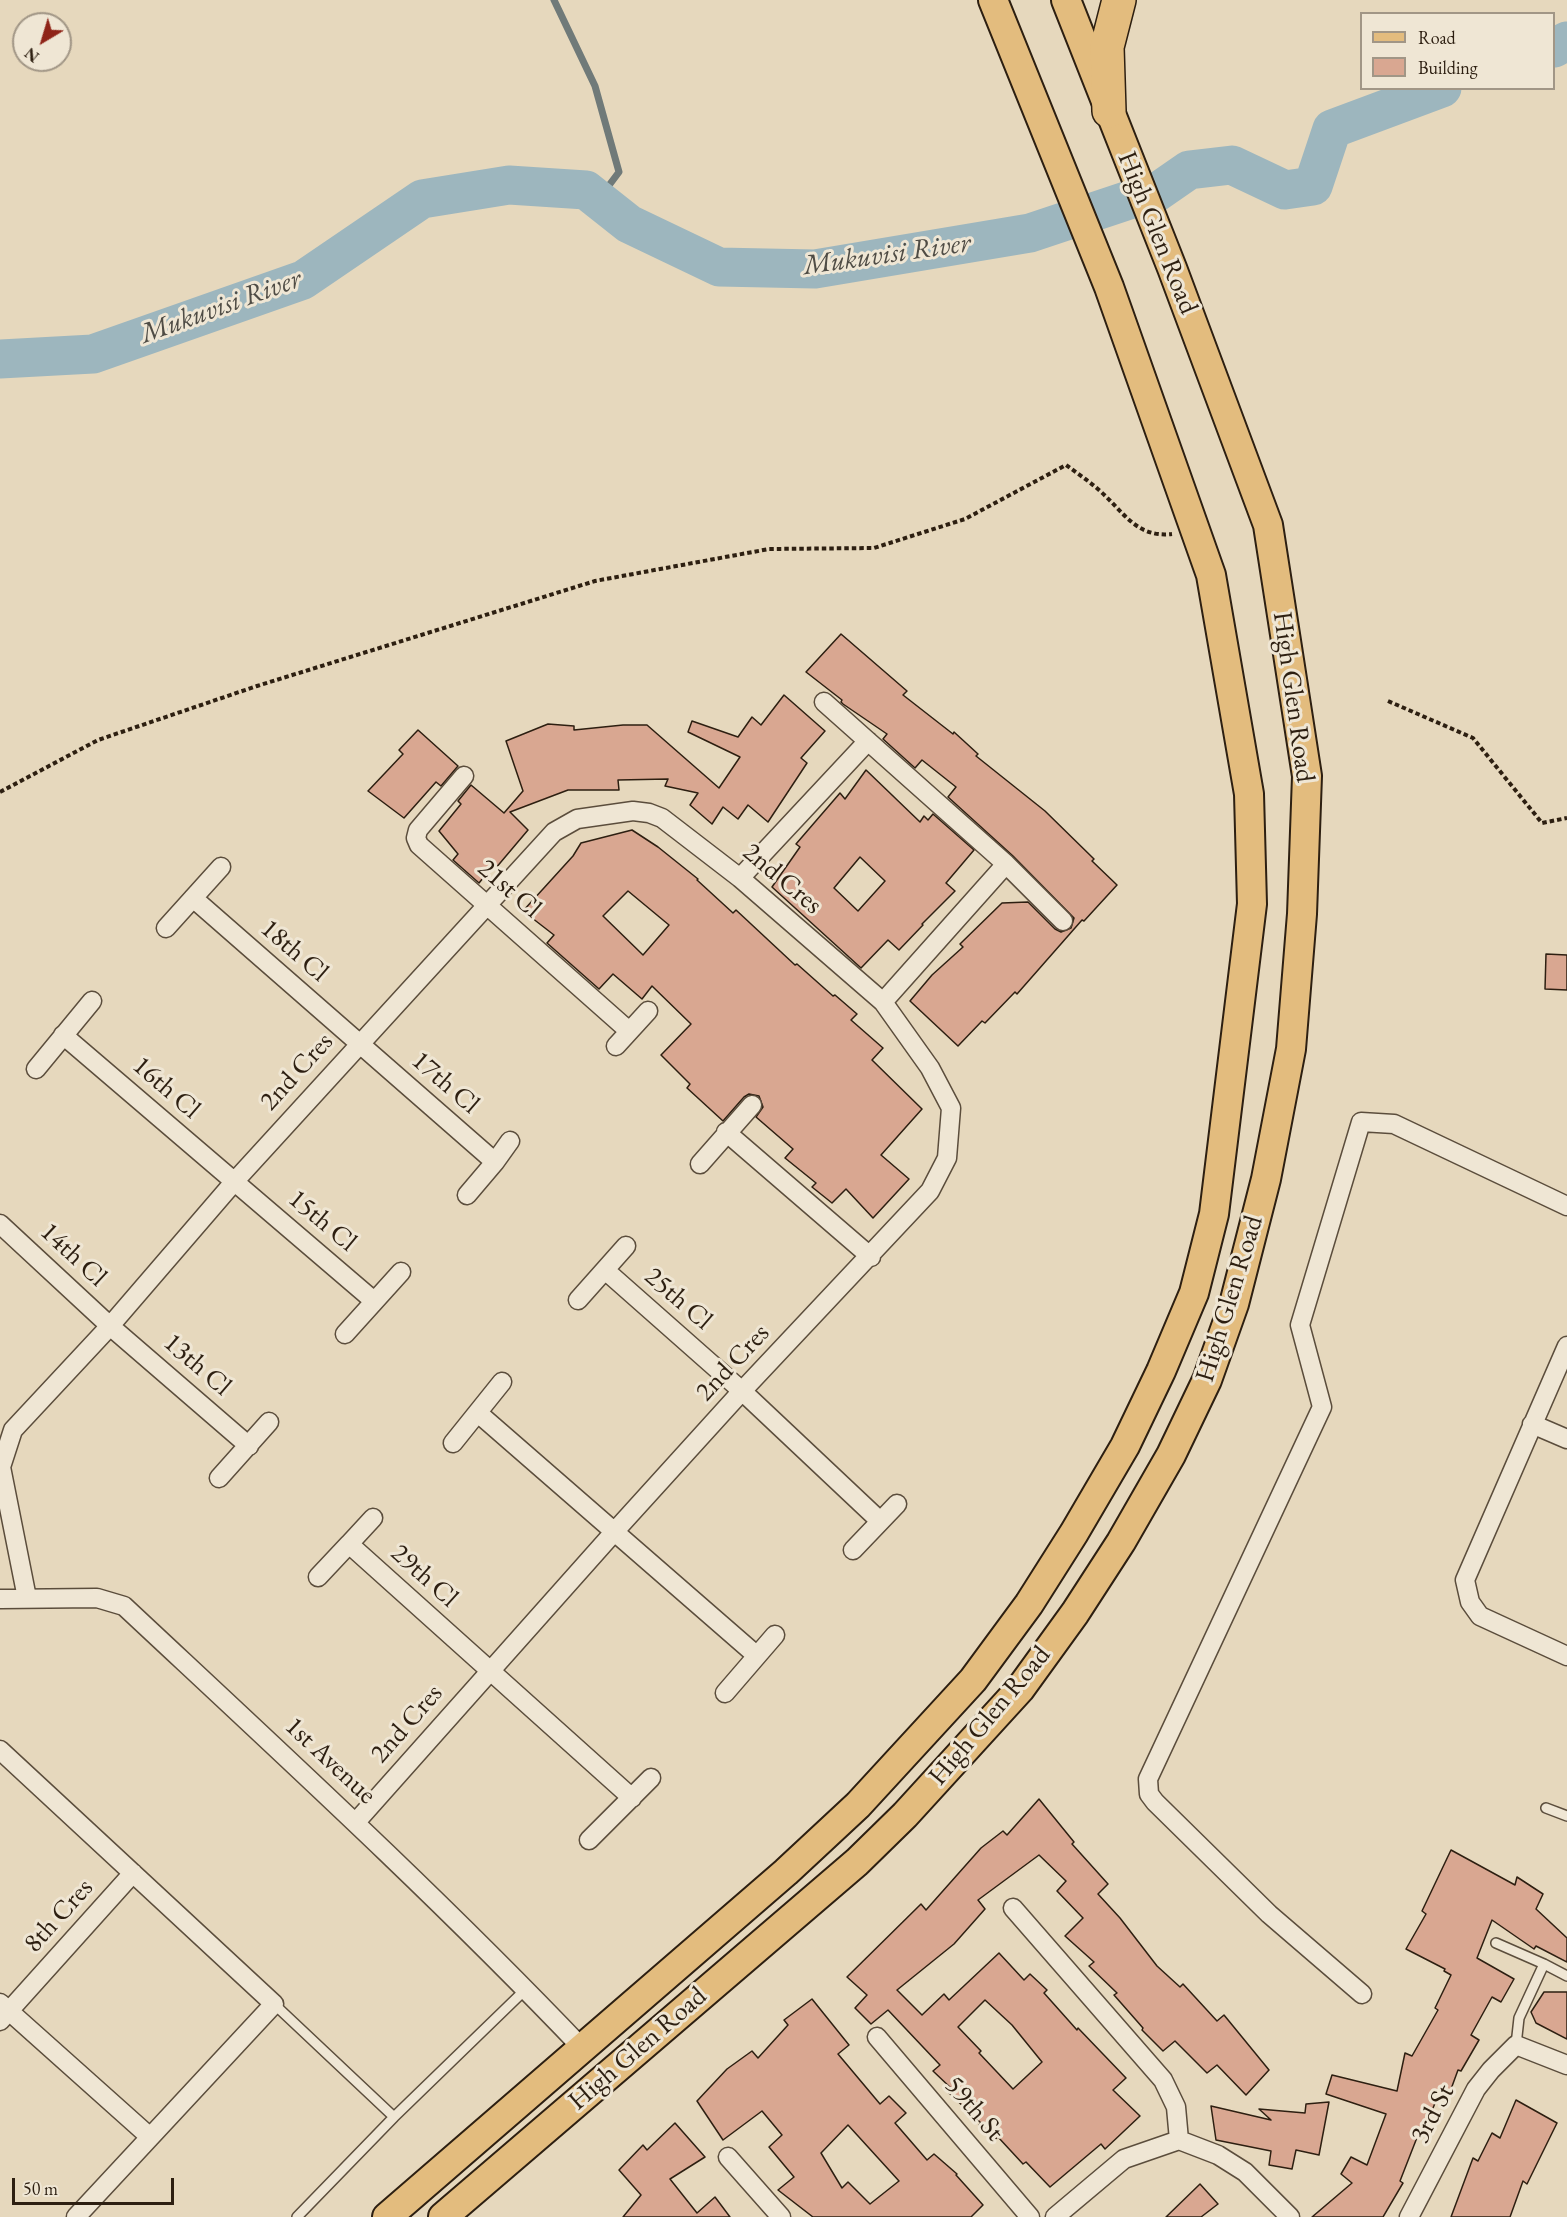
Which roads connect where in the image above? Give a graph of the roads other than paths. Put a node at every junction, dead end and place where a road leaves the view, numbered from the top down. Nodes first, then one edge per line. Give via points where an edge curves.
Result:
1 (993, 0) edge
2 (1066, 0) edge
3 (1119, 0) edge
4 (1109, 111) junction
5 (824, 702) dead end
6 (868, 741) junction
7 (464, 776) dead end
8 (1006, 864) junction
9 (220, 867) dead end
10 (740, 878) junction
11 (193, 898) junction
12 (488, 906) junction
13 (1063, 921) dead end
14 (166, 928) dead end
15 (92, 1001) dead end
16 (883, 1002) junction
17 (648, 1011) dead end
18 (629, 1031) junction
19 (63, 1035) junction
20 (359, 1044) junction
21 (616, 1046) dead end
22 (36, 1069) dead end
23 (752, 1105) dead end
24 (726, 1132) junction
25 (510, 1141) dead end
26 (495, 1162) junction
27 (699, 1164) dead end
28 (234, 1182) junction
29 (467, 1195) dead end
30 (1567, 1206) edge
31 (0, 1224) edge
32 (627, 1246) dead end
33 (871, 1257) junction
34 (605, 1270) junction
35 (401, 1272) dead end
36 (578, 1300) dead end
37 (374, 1301) junction
38 (110, 1326) junction
39 (345, 1334) dead end
40 (1567, 1346) edge
41 (502, 1382) dead end
42 (742, 1391) junction
43 (478, 1413) junction
44 (270, 1422) dead end
45 (1532, 1424) junction
46 (1567, 1439) edge
47 (453, 1443) dead end
48 (249, 1446) junction
49 (0, 1467) edge
50 (219, 1478) dead end
51 (897, 1504) dead end
52 (373, 1518) dead end
53 (880, 1521) junction
54 (615, 1531) junction
55 (349, 1544) junction
56 (853, 1550) dead end
57 (318, 1577) dead end
58 (27, 1598) junction
59 (0, 1599) edge
60 (775, 1635) dead end
61 (756, 1655) junction
62 (1567, 1656) edge
63 (489, 1671) junction
64 (725, 1693) dead end
65 (0, 1750) edge
66 (651, 1778) dead end
67 (632, 1798) junction
68 (1546, 1808) dead end
69 (1567, 1816) edge
70 (356, 1822) junction
71 (589, 1840) dead end
72 (133, 1873) junction
73 (1013, 1908) dead end
74 (1496, 1943) dead end
75 (1545, 1964) junction
76 (1567, 1976) edge
77 (526, 1989) junction
78 (1362, 1994) dead end
79 (274, 2004) junction
80 (3, 2012) edge
81 (877, 2037) dead end
82 (1516, 2046) junction
83 (582, 2049) junction
84 (1567, 2065) edge
85 (394, 2117) junction
86 (150, 2137) junction
87 (1179, 2140) junction
88 (728, 2157) dead end
89 (76, 2217) edge
90 (297, 2217) edge
91 (387, 2217) edge
92 (443, 2217) edge
93 (781, 2217) edge
94 (1030, 2217) edge
95 (1055, 2217) edge
96 (1290, 2217) edge
97 (1409, 2217) edge

1 - 83 main road, High Glen Road via 1109,287 1211,575 1249,794 1252,904 1214,1214 1194,1293 1125,1446 1029,1604 973,1680 858,1805
2 - 4 main road, High Glen Road
3 - 4 highway via 1107,47
4 - 92 main road, High Glen Road via 1268,525 1307,776 1302,914 1291,1049 1266,1179 1234,1304 1208,1380 1171,1455 1075,1613 1020,1689 857,1862
5 - 6 street
6 - 8 street
6 - 10 street
7 - 12 street, 21st Cl via 418,830 416,838 419,845
8 - 13 street
8 - 16 street
9 - 11 street
10 - 12 street, 2nd Cres via 662,818 633,812 577,819 554,832
10 - 16 street, 2nd Cres
11 - 14 street
11 - 20 street, 18th Cl
12 - 18 street, 21st Cl
12 - 20 street, 2nd Cres
15 - 19 street
16 - 33 street, 2nd Cres via 930,1068 951,1108 947,1158 930,1191
17 - 18 street
18 - 21 street
19 - 22 street
19 - 28 street, 16th Cl
20 - 26 street, 17th Cl
20 - 28 street, 2nd Cres
23 - 24 street
24 - 27 street
24 - 33 street
25 - 26 street
26 - 29 street
28 - 37 street, 15th Cl
28 - 38 street, 2nd Cres
30 - 78 street via 1394,1124 1361,1122 1300,1325 1322,1407 1148,1779 1149,1794 1155,1802 1269,1914
31 - 38 street, 14th Cl
32 - 34 street
33 - 42 street, 2nd Cres
34 - 36 street
34 - 42 street, 25th Cl
35 - 37 street
37 - 39 street
38 - 48 street, 13th Cl
38 - 49 street, 2nd Cres via 13,1430
40 - 45 street
41 - 43 street
42 - 53 street, 25th Cl
42 - 54 street, 2nd Cres
43 - 47 street
43 - 54 street
44 - 48 street
45 - 46 street
45 - 62 street via 1465,1580 1470,1602 1480,1616
48 - 50 street
49 - 58 street, 2nd Cres
51 - 53 street
52 - 55 street, 29th Cl
53 - 56 street
54 - 61 street
54 - 63 street, 2nd Cres
55 - 57 street
55 - 63 street, 29th Cl
58 - 59 street, 1st Avenue
58 - 70 street, 1st Avenue via 97,1598 124,1606
60 - 61 street
61 - 64 street
63 - 67 street, 29th Cl
63 - 70 street, 2nd Cres
65 - 72 street
66 - 67 street
67 - 71 street
68 - 69 lane
70 - 77 street, 1st Avenue
72 - 79 street
72 - 80 street, 8th Cres
73 - 87 street via 1162,2080 1176,2107
74 - 75 lane
75 - 76 lane
75 - 82 lane via 1519,2018
77 - 83 street, 1st Avenue
77 - 85 lane
79 - 85 lane
79 - 86 street
80 - 86 street
81 - 94 street, 59th St
82 - 84 street
82 - 97 street, 3rd St via 1476,2089
83 - 91 main road, High Glen Road
85 - 90 lane
86 - 89 street
87 - 95 street via 1124,2159
87 - 96 street via 1218,2155 1245,2172
88 - 93 street

